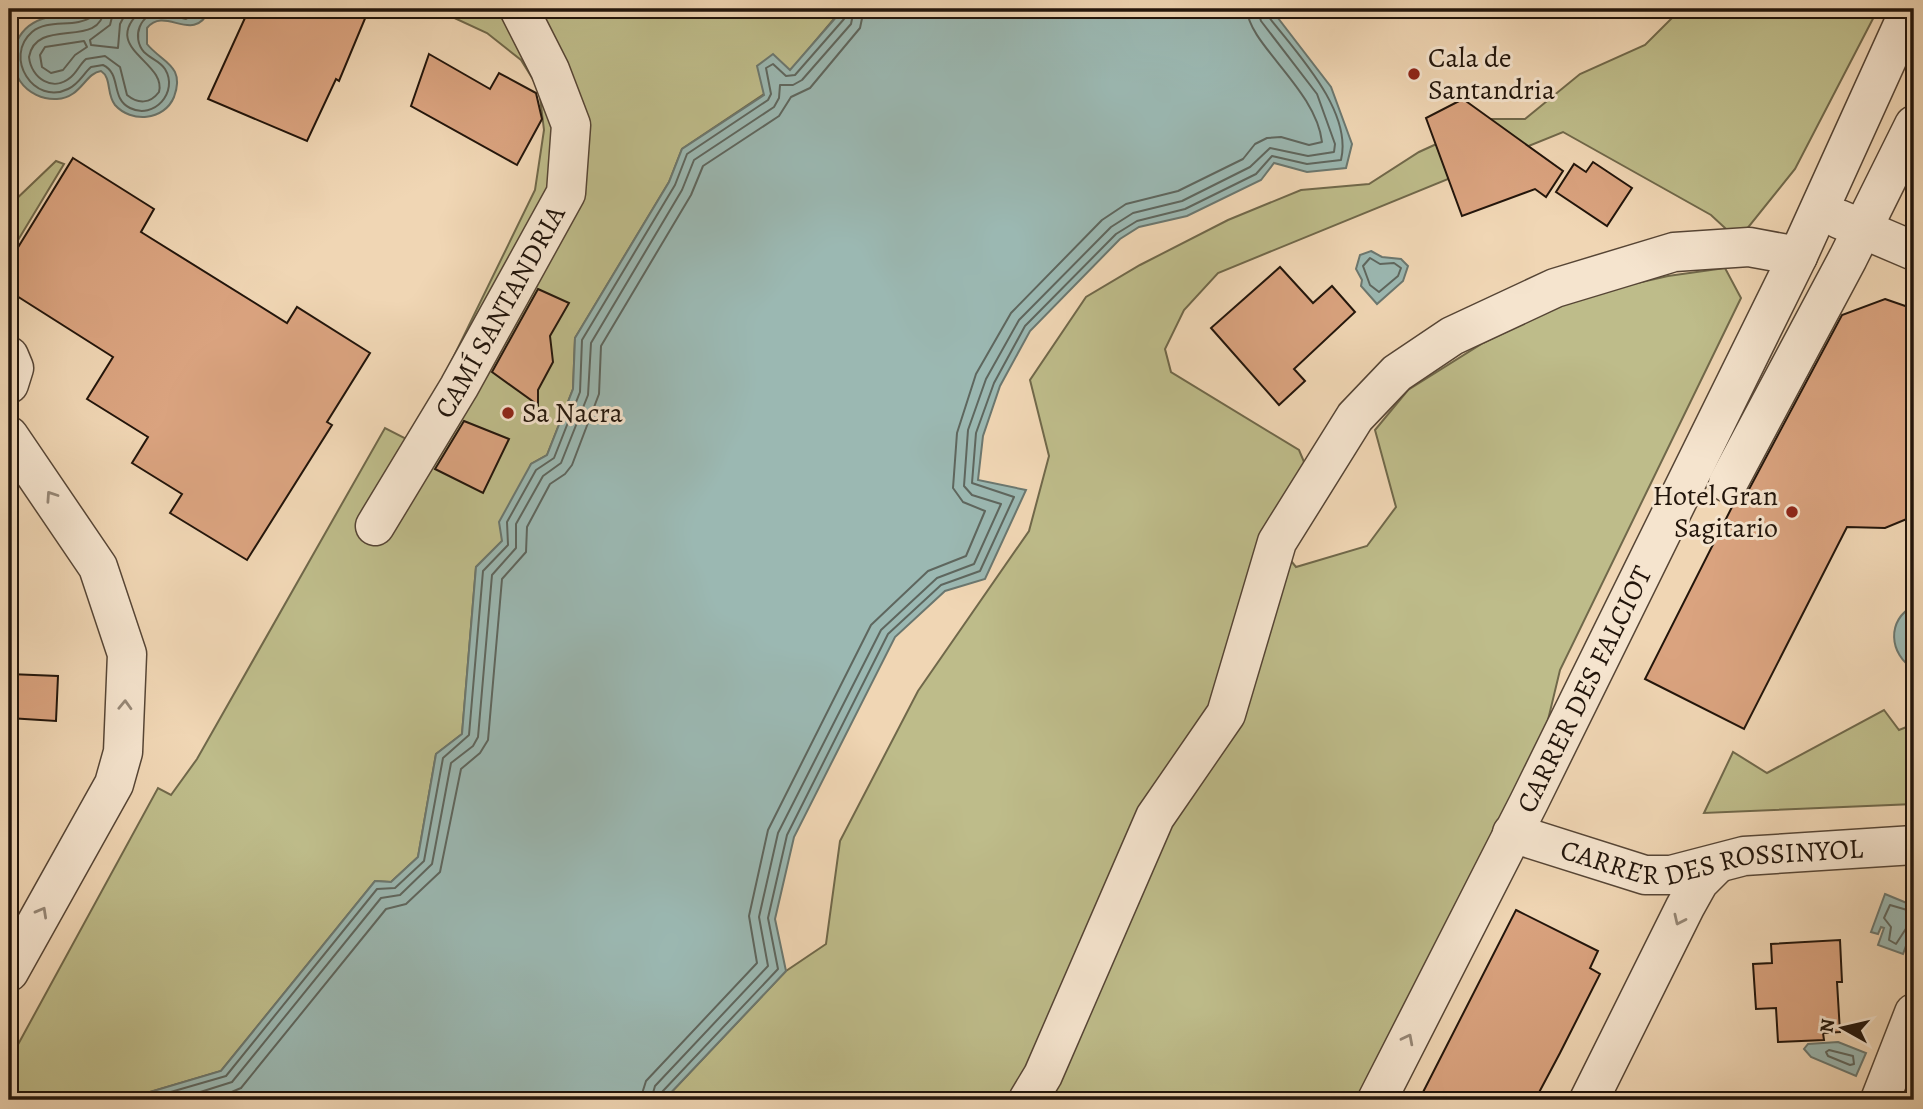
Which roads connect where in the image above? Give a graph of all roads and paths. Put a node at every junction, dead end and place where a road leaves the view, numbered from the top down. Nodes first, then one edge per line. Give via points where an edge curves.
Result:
1 (519, 9) edge
2 (1910, 9) edge
3 (1914, 125) edge
4 (1817, 210) junction
5 (1861, 229) junction
6 (1914, 251) edge
7 (1798, 256) junction
8 (9, 356) edge
9 (9, 384) edge
10 (9, 436) edge
11 (1728, 483) dead end
12 (375, 526) dead end
13 (1512, 833) junction
14 (1914, 845) edge
15 (1717, 864) junction
16 (9, 972) edge
17 (1914, 1013) edge
18 (1028, 1100) edge
19 (1377, 1100) edge
20 (1589, 1100) edge
21 (1880, 1100) edge

1 - 12 street, CAMÍ SANTANDRIA via 570,125 566,193 459,387
2 - 4 street, CARRER DES FALCIOT
3 - 5 street
4 - 5 street
4 - 7 street, CARRER DES FALCIOT
5 - 6 street
5 - 11 street
7 - 13 street, CARRER DES FALCIOT
7 - 18 street via 1749,247 1674,252 1555,288 1452,336 1397,373 1355,417 1277,542 1226,714 1155,817
8 - 9 street via 14,368
16 -> 10 street via 114,784 123,752 127,654 98,567
13 - 15 street, CARRER DES ROSSINYOL via 1645,875
19 -> 13 street, CARRER DES FALCIOT
14 - 15 street, CARRER DES ROSSINYOL via 1744,856
15 -> 20 street via 1699,882 1685,907
17 - 21 street

